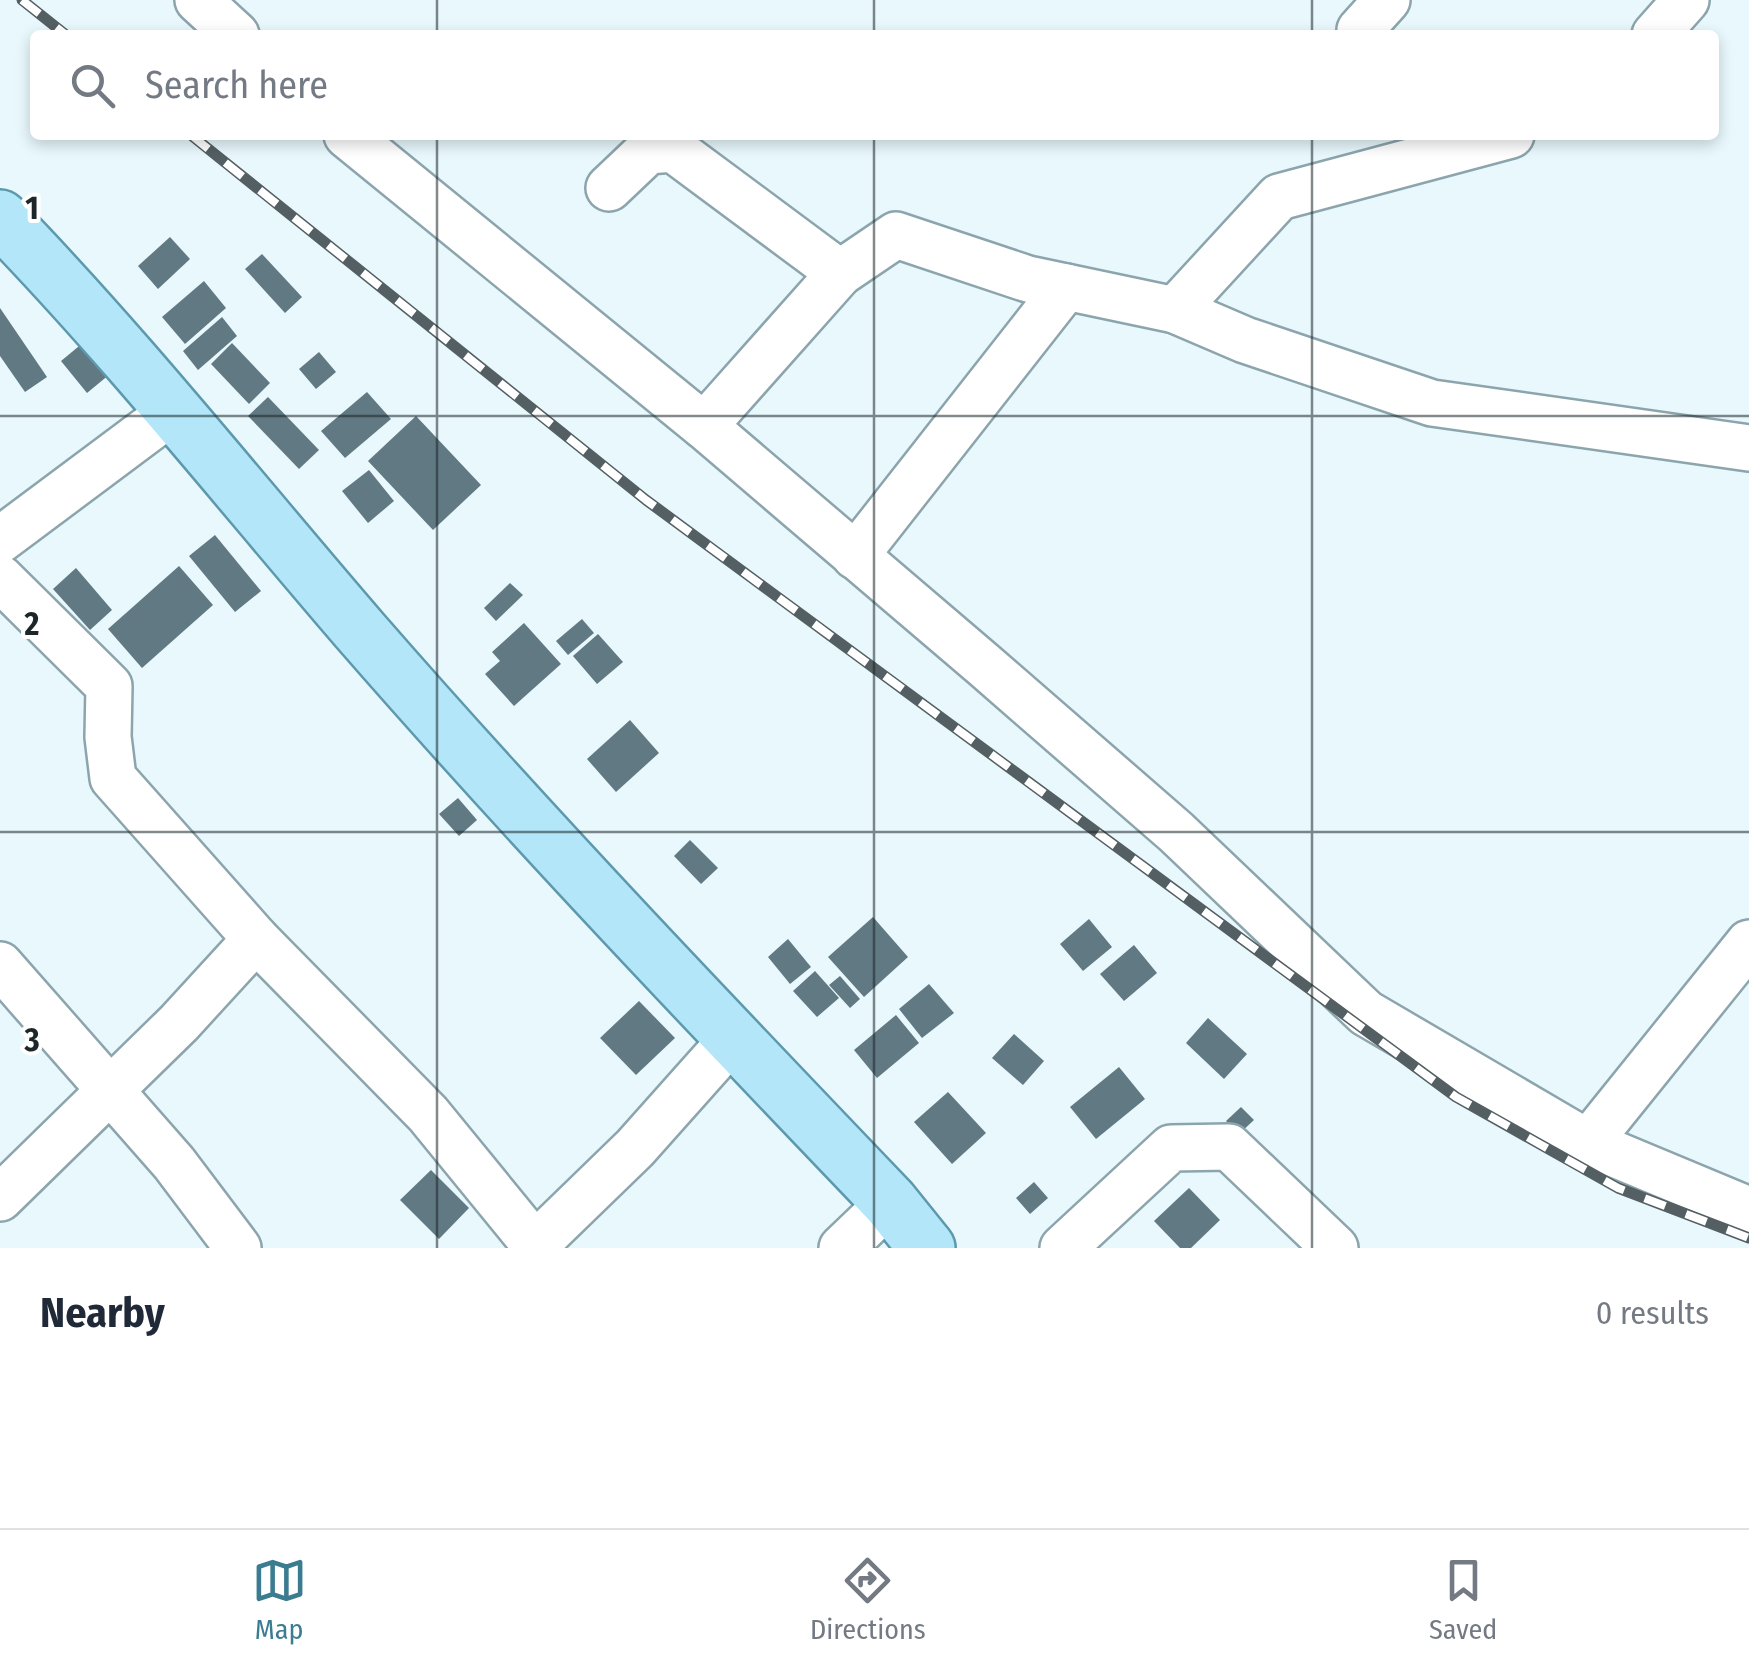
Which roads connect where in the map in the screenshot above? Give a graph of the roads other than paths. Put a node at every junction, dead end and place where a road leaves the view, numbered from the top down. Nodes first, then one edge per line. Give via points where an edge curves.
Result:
1 (198, 0) edge
2 (1387, 0) edge
3 (1686, 0) edge
4 (231, 30) edge
5 (1360, 30) edge
6 (1659, 30) edge
7 (353, 140) edge
8 (1474, 140) edge
9 (1428, 146) edge
10 (609, 188) dead end
11 (0, 218) edge
12 (840, 274) junction
13 (1066, 287) junction
14 (1175, 310) junction
15 (174, 410) junction
16 (704, 426) junction
17 (1749, 448) edge
18 (1, 546) edge
19 (856, 556) junction
20 (256, 939) junction
21 (1749, 944) edge
22 (0, 965) edge
23 (733, 1038) junction
24 (112, 1089) junction
25 (1588, 1142) junction
26 (0, 1198) edge
27 (890, 1202) junction
28 (1749, 1210) edge
29 (534, 1247) edge
30 (238, 1248) edge
31 (842, 1248) edge
32 (927, 1248) edge
33 (1063, 1248) edge
34 (1334, 1248) edge

1 - 4 street
2 - 5 street
3 - 6 street
7 - 16 street
8 - 9 street
9 - 14 street via 1279,197
10 - 12 street via 648,150 673,149
11 - 15 main road via 94,314
12 - 13 street via 896,236
12 - 16 street
13 - 14 street
13 - 19 street
14 - 17 street via 1432,403
15 - 18 street
15 - 23 main road via 376,648
16 - 19 street
18 - 20 street via 110,686 113,778
19 - 25 street via 1176,832 1366,1013
20 - 24 street
20 - 29 street via 428,1114
21 - 25 street
22 - 24 street
23 - 27 main road
23 - 29 street
24 - 26 street
24 - 30 street
25 - 28 street
27 - 31 street
27 - 32 main road
33 - 34 street via 1171,1148 1229,1147

